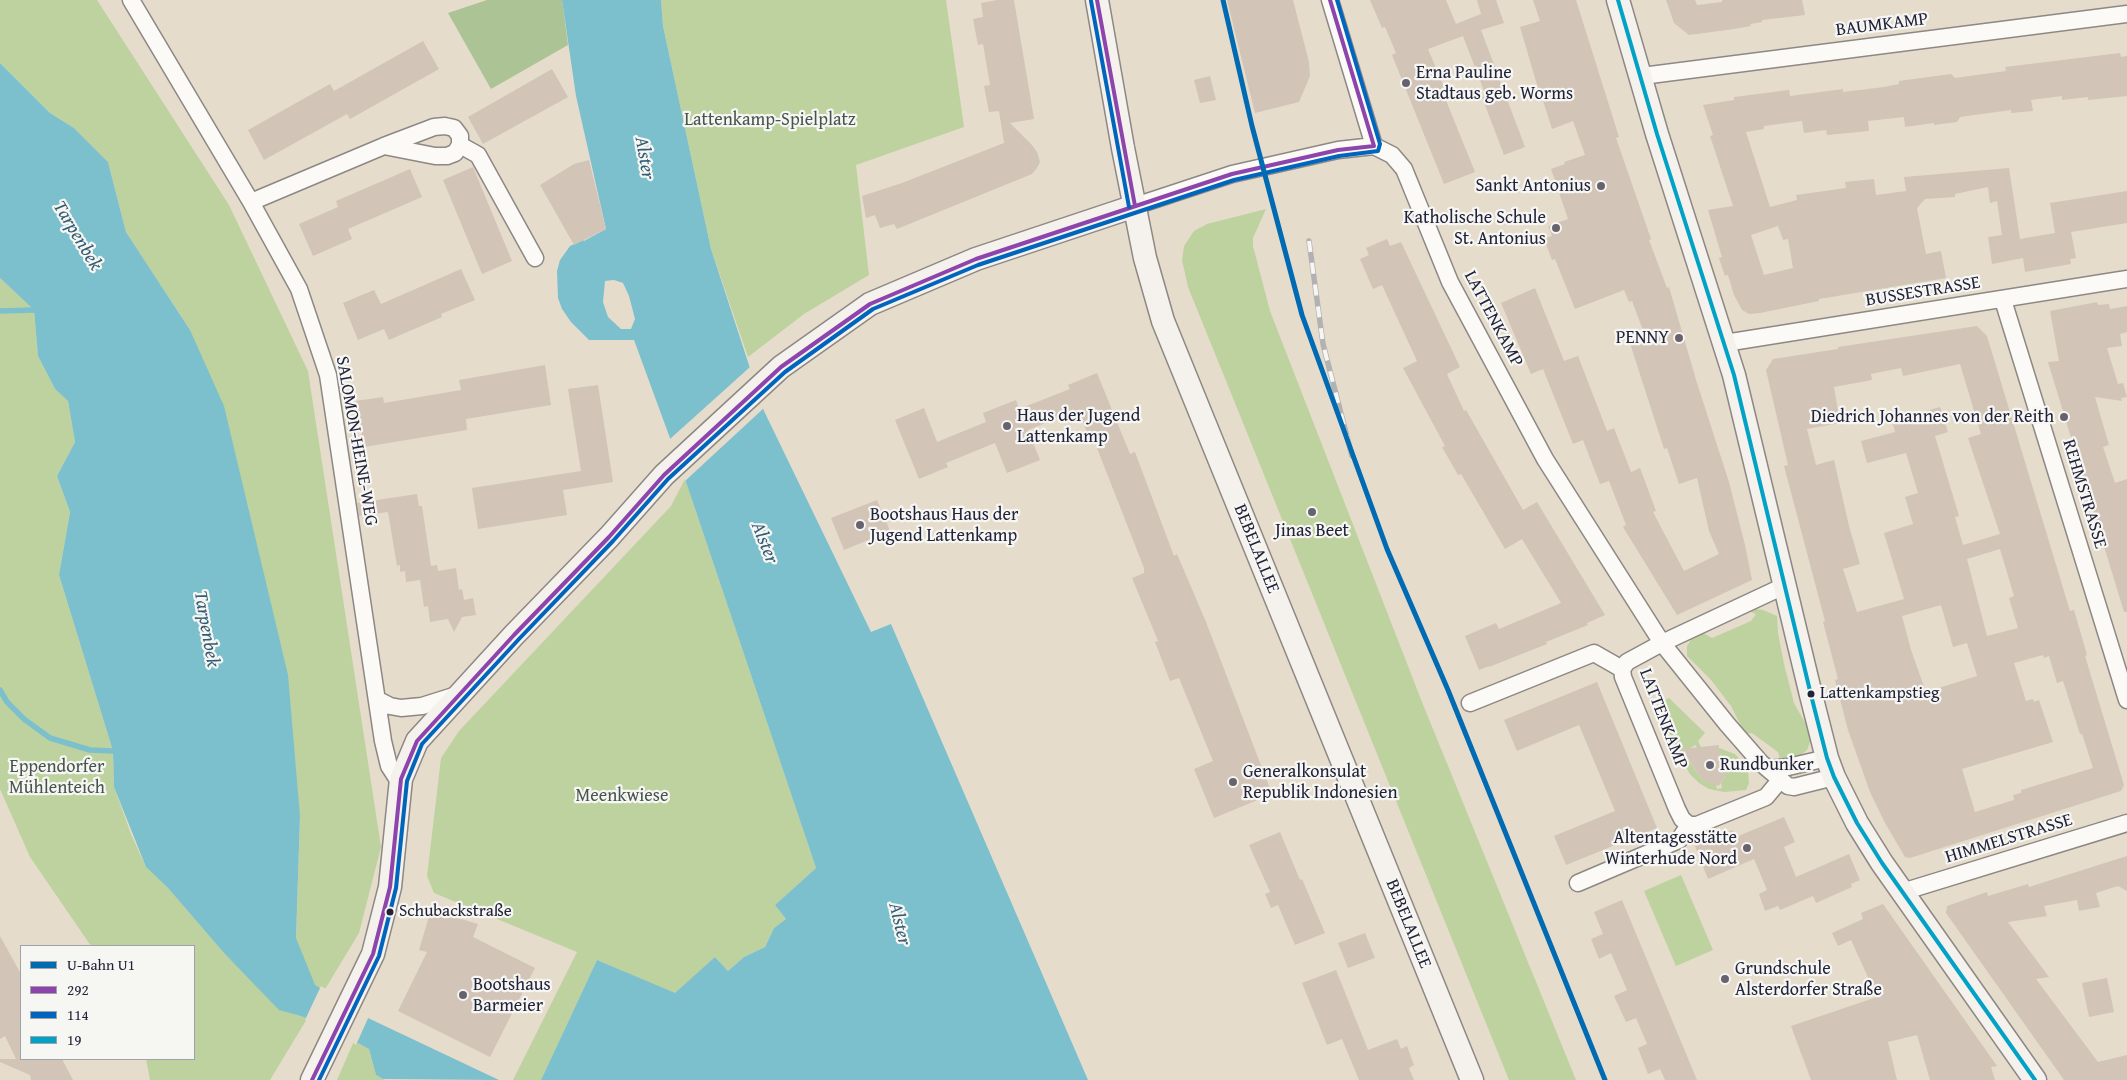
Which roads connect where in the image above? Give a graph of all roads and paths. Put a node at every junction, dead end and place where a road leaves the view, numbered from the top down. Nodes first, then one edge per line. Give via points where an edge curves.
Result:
1 (131, 0) edge
2 (1096, 0) edge
3 (1330, 0) edge
4 (1618, 0) edge
5 (2127, 14) edge
6 (1642, 76) junction
7 (460, 145) junction
8 (384, 146) junction
9 (1374, 146) junction
10 (251, 202) junction
11 (1134, 206) junction
12 (535, 258) dead end
13 (2127, 280) edge
14 (2002, 300) junction
15 (1725, 343) junction
16 (1784, 586) junction
17 (1662, 643) junction
18 (1622, 669) junction
19 (460, 694) junction
20 (378, 700) junction
21 (2127, 700) edge
22 (1470, 703) dead end
23 (1831, 768) junction
24 (1775, 774) junction
25 (400, 783) junction
26 (2127, 823) edge
27 (1689, 825) junction
28 (1578, 883) dead end
29 (1902, 892) junction
30 (312, 1080) edge
31 (1472, 1080) edge
32 (2035, 1080) edge

1 - 10 street, SALOMON-HEINE-WEG
2 - 11 street, BEBELALLEE
3 - 9 street
4 - 6 street
5 - 6 street, BAUMKAMP
6 - 15 street
7 - 8 street via 455,153 447,156
7 - 8 street via 460,136 454,128 445,126
7 - 12 street via 478,155
8 - 10 street
9 - 11 street via 1338,150 1232,174
9 - 17 street, LATTENKAMP via 1392,154 1404,169 1450,282 1545,459
10 - 20 street, SALOMON-HEINE-WEG via 299,289 328,375
11 - 19 street via 976,259 870,304 803,350 678,462
11 - 31 street, BEBELALLEE via 1163,321
13 - 14 street, BUSSESTRASSE
14 - 15 street, BUSSESTRASSE
14 - 21 street, REHMSTRASSE
15 - 16 street
16 - 17 street, LATTENKAMP
16 - 23 street
17 - 18 street, LATTENKAMP via 1627,662
17 - 24 street, LATTENKAMP via 1727,724
18 - 22 street via 1594,653
18 - 27 street, LATTENKAMP via 1677,809
19 - 20 street via 401,708
19 - 25 street via 417,741
20 - 25 street, SALOMON-HEINE-WEG via 386,757
23 - 24 street via 1788,767
23 - 29 street via 1857,823
24 - 27 street via 1766,797 1697,825
25 - 30 street via 393,864 374,954
26 - 29 street, HIMMELSTRASSE
27 - 28 street via 1679,840
29 - 32 street

